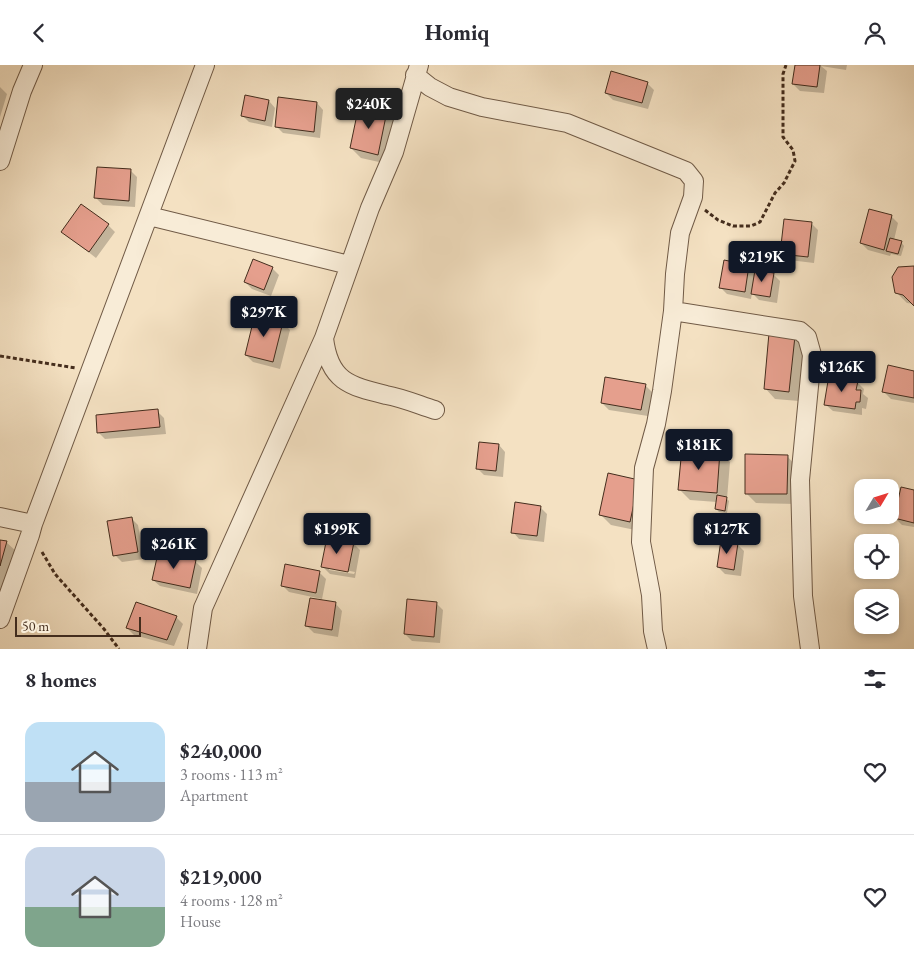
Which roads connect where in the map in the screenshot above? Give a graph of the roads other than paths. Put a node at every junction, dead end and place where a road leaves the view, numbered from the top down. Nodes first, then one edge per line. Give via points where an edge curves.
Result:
1 (33, 65) edge
2 (205, 65) edge
3 (417, 70) edge
4 (0, 161) edge
5 (149, 216) junction
6 (349, 265) junction
7 (673, 311) junction
8 (324, 338) junction
9 (435, 410) dead end
10 (0, 517) edge
11 (31, 529) junction
12 (0, 619) edge
13 (197, 649) edge
14 (656, 649) edge
15 (810, 649) edge

1 - 4 street
2 - 5 street
3 - 6 street via 394,152
3 - 7 street via 430,87 449,97 482,107 567,123 686,171 694,181 693,197 680,233
5 - 6 street
5 - 11 street
6 - 8 street
7 - 14 street via 656,424 644,468 641,542 651,595
7 - 15 street via 800,331 807,337 812,355 800,481 803,596
8 - 9 street via 326,355 334,372 347,382 365,391
8 - 13 street via 203,608
10 - 11 street
11 - 12 street

